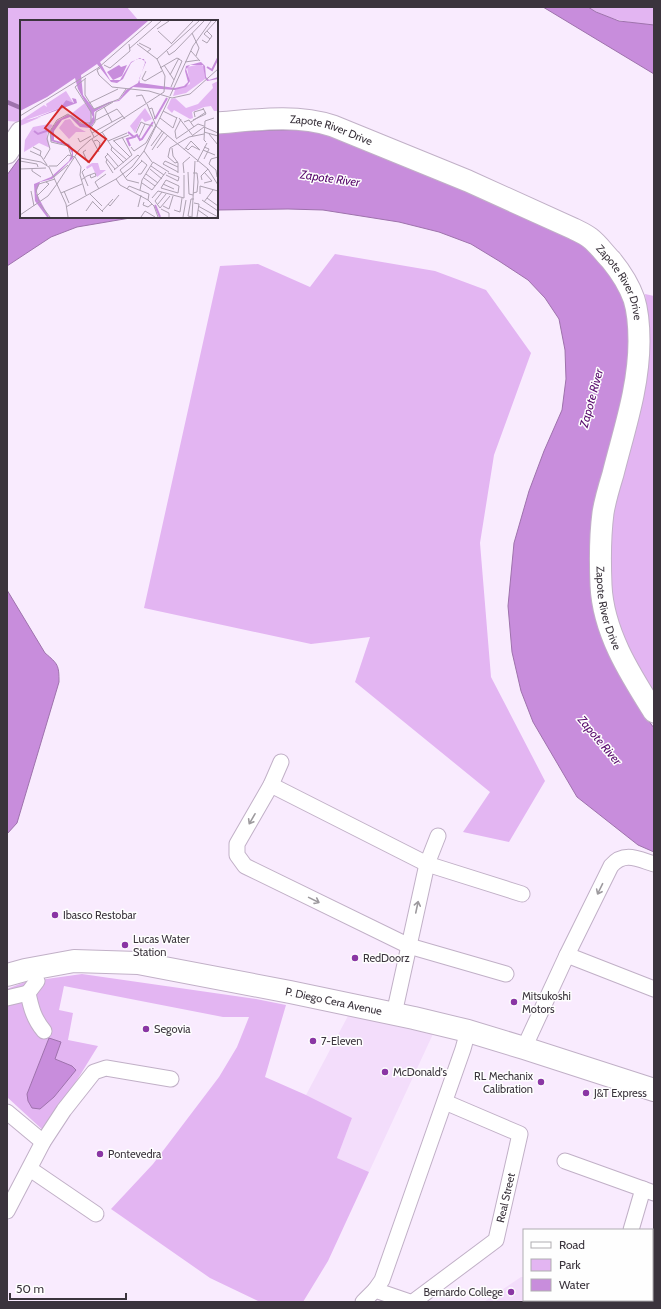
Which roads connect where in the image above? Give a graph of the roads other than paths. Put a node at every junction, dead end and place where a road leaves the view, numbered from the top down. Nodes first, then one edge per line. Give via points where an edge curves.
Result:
1 (218, 123) edge
2 (20, 134) edge
3 (7, 153) edge
4 (654, 712) edge
5 (281, 762) dead end
6 (271, 785) junction
7 (438, 836) dead end
8 (427, 864) junction
9 (654, 864) edge
10 (522, 894) dead end
11 (409, 946) junction
12 (567, 955) junction
13 (7, 974) edge
14 (506, 974) dead end
15 (37, 981) dead end
16 (654, 989) edge
17 (28, 993) junction
18 (7, 998) edge
19 (394, 1014) junction
20 (44, 1031) dead end
21 (468, 1031) junction
22 (524, 1048) junction
23 (171, 1079) dead end
24 (654, 1090) edge
25 (445, 1102) junction
26 (7, 1112) edge
27 (43, 1142) junction
28 (565, 1161) dead end
29 (30, 1169) junction
30 (649, 1191) edge
31 (7, 1211) edge
32 (96, 1214) dead end
33 (631, 1229) edge
34 (375, 1290) junction
35 (363, 1302) edge
36 (410, 1302) edge
37 (413, 1302) edge

1 - 4 street, Zapote River Drive via 287,119 333,126 468,181 574,229 590,238 617,268 634,299 638,317 639,356 632,400 603,512 601,586 604,610 622,658
2 - 3 street
5 - 6 street
6 - 8 street
6 -> 11 street via 238,844 237,855 245,866
7 - 8 street
8 - 10 street
11 -> 8 street
9 -> 12 street via 628,857 615,861
11 - 14 street
11 - 19 street
12 - 16 street
12 - 22 street
13 - 19 main road, P. Diego Cera Avenue via 74,961 138,963
15 - 17 street
17 - 18 street
17 - 20 street via 36,1022
19 - 21 main road, P. Diego Cera Avenue
21 - 22 main road, P. Diego Cera Avenue
21 - 25 street
22 - 24 main road, P. Diego Cera Avenue
23 - 27 street via 106,1068 94,1072
25 - 34 street via 382,1280
25 - 37 street, Real Street via 520,1134 496,1240
26 - 27 street
27 - 29 street
28 - 30 street
29 - 31 street
29 - 32 street
30 - 33 street
34 - 35 street
34 - 36 street

